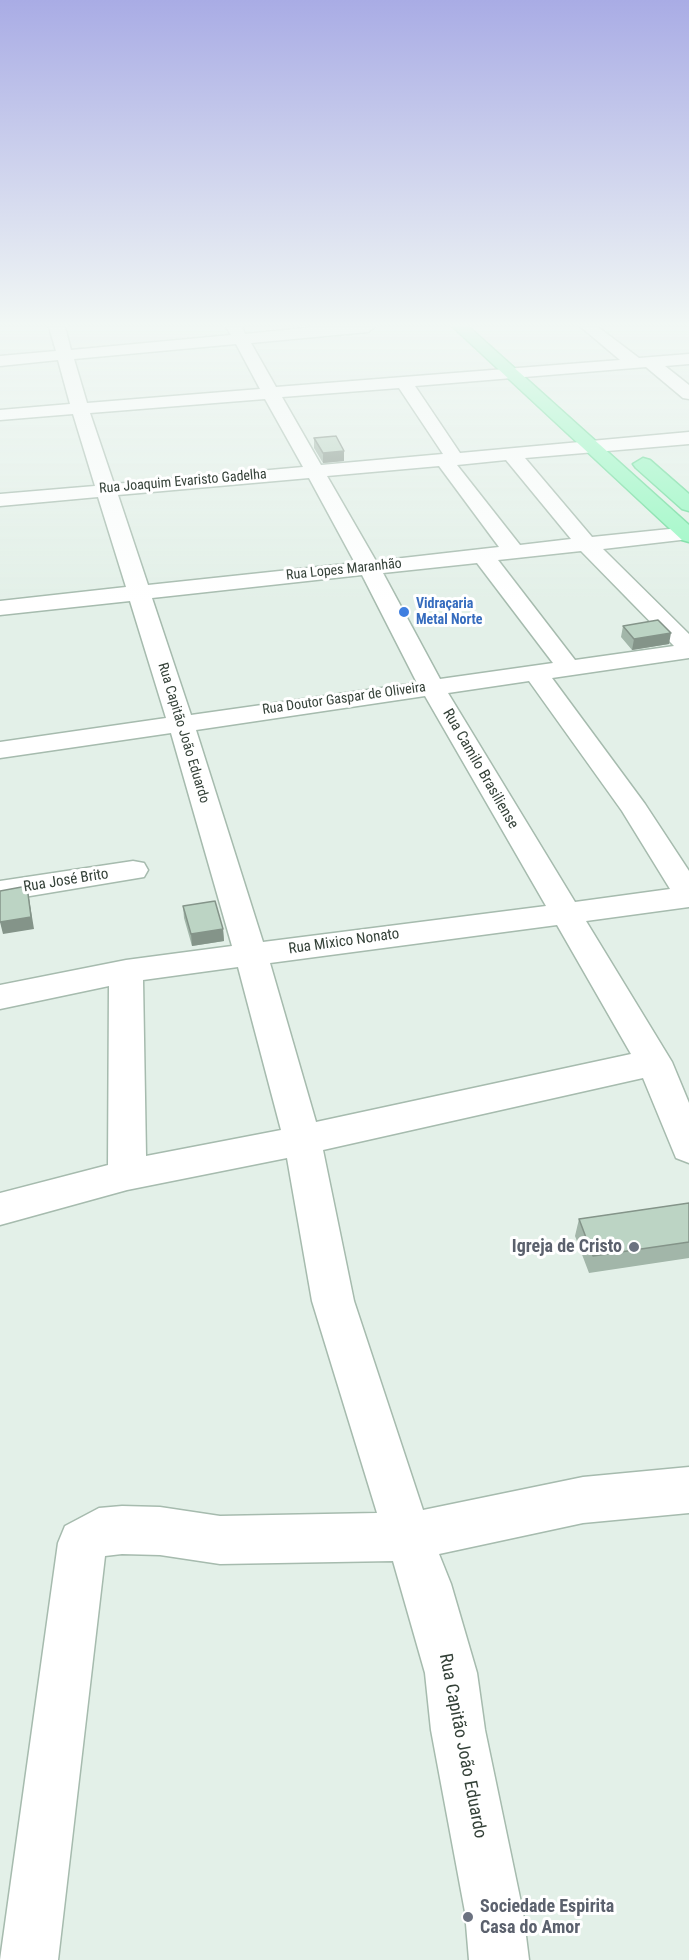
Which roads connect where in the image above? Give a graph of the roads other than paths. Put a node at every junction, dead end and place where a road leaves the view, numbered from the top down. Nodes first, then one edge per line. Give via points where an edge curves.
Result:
1 (83, 418) edge
2 (176, 418) edge
3 (284, 418) edge
4 (425, 418) edge
5 (561, 418) edge
6 (177, 422) dead end
7 (603, 428) dead end
8 (689, 438) edge
9 (620, 443) junction
10 (591, 446) junction
11 (511, 454) junction
12 (449, 459) junction
13 (313, 470) junction
14 (105, 489) junction
15 (0, 500) edge
16 (689, 505) edge
17 (688, 534) edge
18 (586, 544) junction
19 (514, 552) junction
20 (483, 556) junction
21 (369, 568) junction
22 (137, 592) junction
23 (0, 608) edge
24 (689, 650) edge
25 (569, 668) junction
26 (536, 674) junction
27 (432, 687) junction
28 (181, 723) junction
29 (0, 750) edge
30 (133, 870) dead end
31 (0, 891) edge
32 (689, 896) edge
33 (564, 911) junction
34 (251, 955) junction
35 (126, 971) junction
36 (0, 997) edge
37 (654, 1062) junction
38 (302, 1140) junction
39 (689, 1148) edge
40 (127, 1174) junction
41 (0, 1209) edge
42 (689, 1490) edge
43 (408, 1537) junction
44 (28, 1960) edge
45 (499, 1960) edge

1 - 14 street, Rua Capitão João Eduardo
2 - 6 street
3 - 13 street, Rua Camilo Brasiliense
4 - 12 street
5 - 10 main road
7 - 9 main road
8 - 9 street, Rua Joaquim Evaristo Gadelha
9 - 10 street, Rua Joaquim Evaristo Gadelha
9 - 16 main road
10 - 11 street, Rua Joaquim Evaristo Gadelha
10 - 17 main road
11 - 12 street, Rua Joaquim Evaristo Gadelha
11 - 18 street
12 - 13 street, Rua Joaquim Evaristo Gadelha
12 - 19 street
13 - 14 street, Rua Joaquim Evaristo Gadelha
13 - 21 street, Rua Camilo Brasiliense
14 - 15 street, Rua Joaquim Evaristo Gadelha
14 - 22 street, Rua Capitão João Eduardo
17 - 18 street, Rua Lopes Maranhão
18 - 19 street, Rua Lopes Maranhão
18 - 24 street
19 - 20 street, Rua Lopes Maranhão
20 - 21 street, Rua Lopes Maranhão
20 - 25 street
21 - 22 street, Rua Lopes Maranhão
21 - 27 street, Rua Camilo Brasiliense
22 - 23 street, Rua Lopes Maranhão
22 - 28 street, Rua Capitão João Eduardo
24 - 25 street, Rua Doutor Gaspar de Oliveira
25 - 26 street, Rua Doutor Gaspar de Oliveira
26 - 27 street, Rua Doutor Gaspar de Oliveira
26 - 32 street via 635,810
27 - 28 street, Rua Doutor Gaspar de Oliveira
27 - 33 street, Rua Camilo Brasiliense
28 - 29 street, Rua Doutor Gaspar de Oliveira
28 - 34 street, Rua Capitão João Eduardo
30 - 31 street, Rua José Brito
32 - 33 street, Rua Mixico Nonato
33 - 34 street, Rua Mixico Nonato
33 - 37 street, Rua Camilo Brasiliense
34 - 35 street, Rua Mixico Nonato
34 - 38 street, Rua Capitão João Eduardo
35 - 36 street, Rua Mixico Nonato
35 - 40 street
37 - 38 street
37 - 39 street, Rua Camilo Brasiliense
38 - 40 street
38 - 43 street, Rua Capitão João Eduardo via 333,1301
40 - 41 street
42 - 43 street via 583,1500
43 - 44 street via 220,1540 122,1530 99,1532 82,1543
43 - 45 street, Rua Capitão João Eduardo via 451,1673

